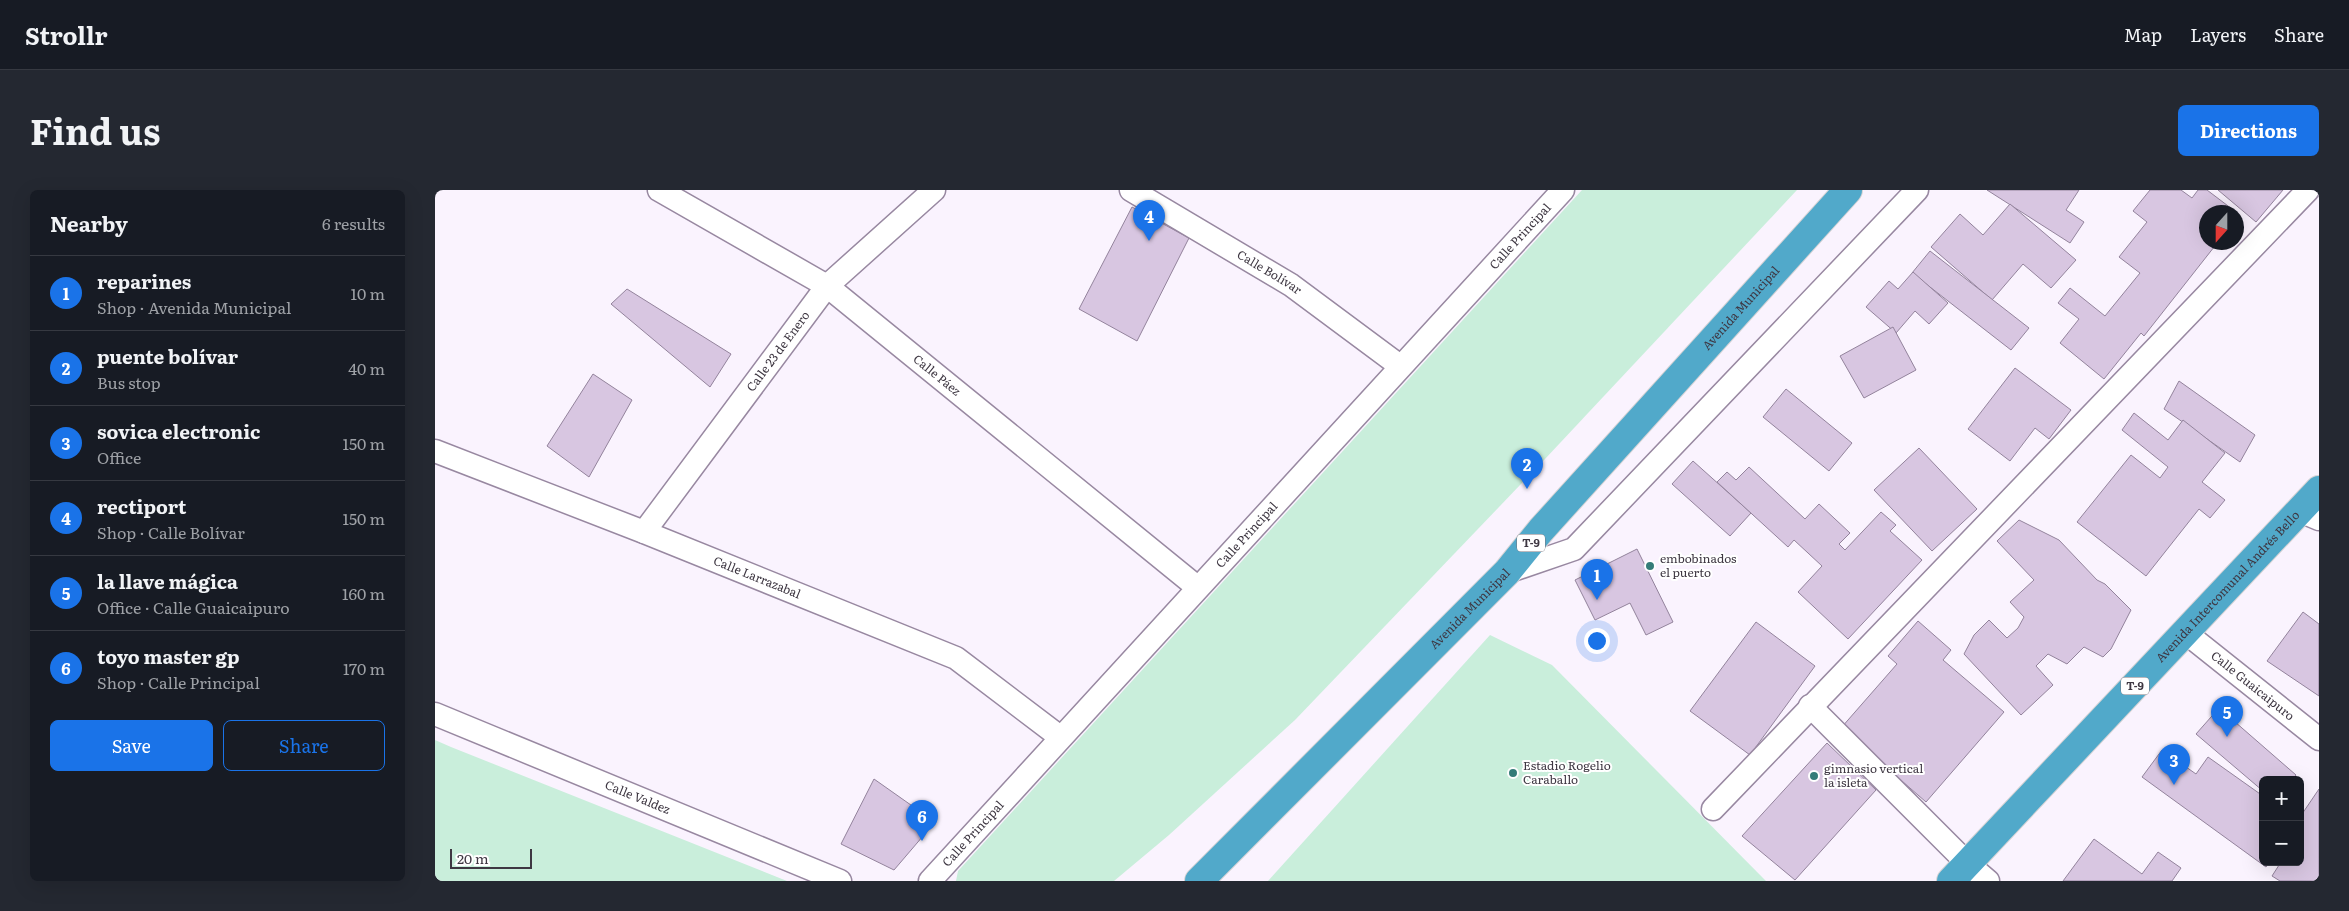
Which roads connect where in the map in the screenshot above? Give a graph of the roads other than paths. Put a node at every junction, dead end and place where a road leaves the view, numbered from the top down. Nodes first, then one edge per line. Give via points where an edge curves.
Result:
1 (659, 190) edge
2 (934, 190) edge
3 (1131, 190) edge
4 (1563, 190) edge
5 (1848, 190) edge
6 (1917, 190) edge
7 (2308, 190) edge
8 (827, 286) junction
9 (1400, 366) junction
10 (435, 452) edge
11 (2319, 490) edge
12 (2310, 515) edge
13 (644, 532) junction
14 (1507, 572) junction
15 (1197, 587) junction
16 (2186, 633) junction
17 (1810, 706) junction
18 (435, 714) edge
19 (1061, 737) junction
20 (2319, 740) edge
21 (1713, 809) dead end
22 (1959, 872) edge
23 (841, 881) edge
24 (929, 881) edge
25 (1199, 881) edge
26 (1989, 881) edge

1 - 8 street, Calle Páez
2 - 8 street, Calle 23 de Enero
3 - 9 street, Calle Bolívar via 1291,285
4 - 9 street, Calle Principal
5 - 14 highway, Avenida Municipal / T-9
6 - 14 street via 1574,549
7 - 17 street
8 - 13 street, Calle 23 de Enero
8 - 15 street, Calle Páez
9 - 15 street, Calle Principal
10 - 13 street, Calle Larrazabal
11 - 12 highway, Avenida Intercomunal Andrés Bello / T-9
12 - 16 highway, Avenida Intercomunal Andrés Bello / T-9
13 - 19 street, Calle Larrazabal via 956,658
14 - 25 highway, Avenida Municipal / T-9
15 - 19 street, Calle Principal
16 - 20 street, Calle Guaicaipuro
16 - 22 highway, Avenida Intercomunal Andrés Bello / T-9
17 - 21 street
17 - 22 street
18 - 23 street, Calle Valdez
19 - 24 street, Calle Principal
22 - 26 street

